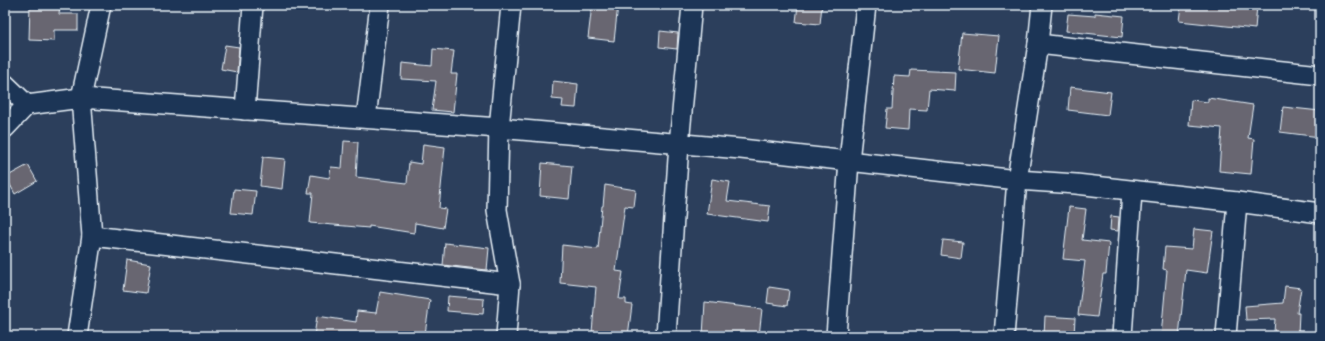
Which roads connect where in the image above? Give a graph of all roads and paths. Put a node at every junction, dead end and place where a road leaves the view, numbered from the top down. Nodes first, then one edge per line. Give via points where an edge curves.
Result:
1 (101, 5) edge
2 (253, 5) edge
3 (380, 5) edge
4 (511, 5) edge
5 (692, 5) edge
6 (866, 5) edge
7 (1042, 5) edge
8 (1038, 44) junction
9 (1320, 76) edge
10 (5, 84) edge
11 (81, 98) junction
12 (27, 105) junction
13 (245, 110) junction
14 (366, 118) junction
15 (5, 128) edge
16 (499, 128) junction
17 (678, 144) junction
18 (849, 161) junction
19 (1017, 180) junction
20 (1132, 192) junction
21 (1237, 202) junction
22 (1320, 213) edge
23 (92, 236) junction
24 (510, 284) junction
25 (77, 336) edge
26 (506, 336) edge
27 (666, 336) edge
28 (836, 336) edge
29 (1004, 336) edge
30 (1122, 336) edge
31 (1226, 336) edge

1 - 11 street
2 - 13 street
3 - 14 street
4 - 16 street
5 - 17 street
6 - 18 street
7 - 8 street
8 - 9 street
8 - 19 street
10 - 12 street
11 - 12 street
11 - 13 street
11 - 23 street
12 - 15 street
13 - 14 street
14 - 16 street
16 - 17 street
16 - 24 street via 496,210
17 - 18 street
17 - 27 street
18 - 19 street
18 - 28 street
19 - 20 street via 1076,184
19 - 29 street
20 - 21 street
20 - 30 street
21 - 22 street
21 - 31 street
23 - 24 street
23 - 25 street
24 - 26 street

